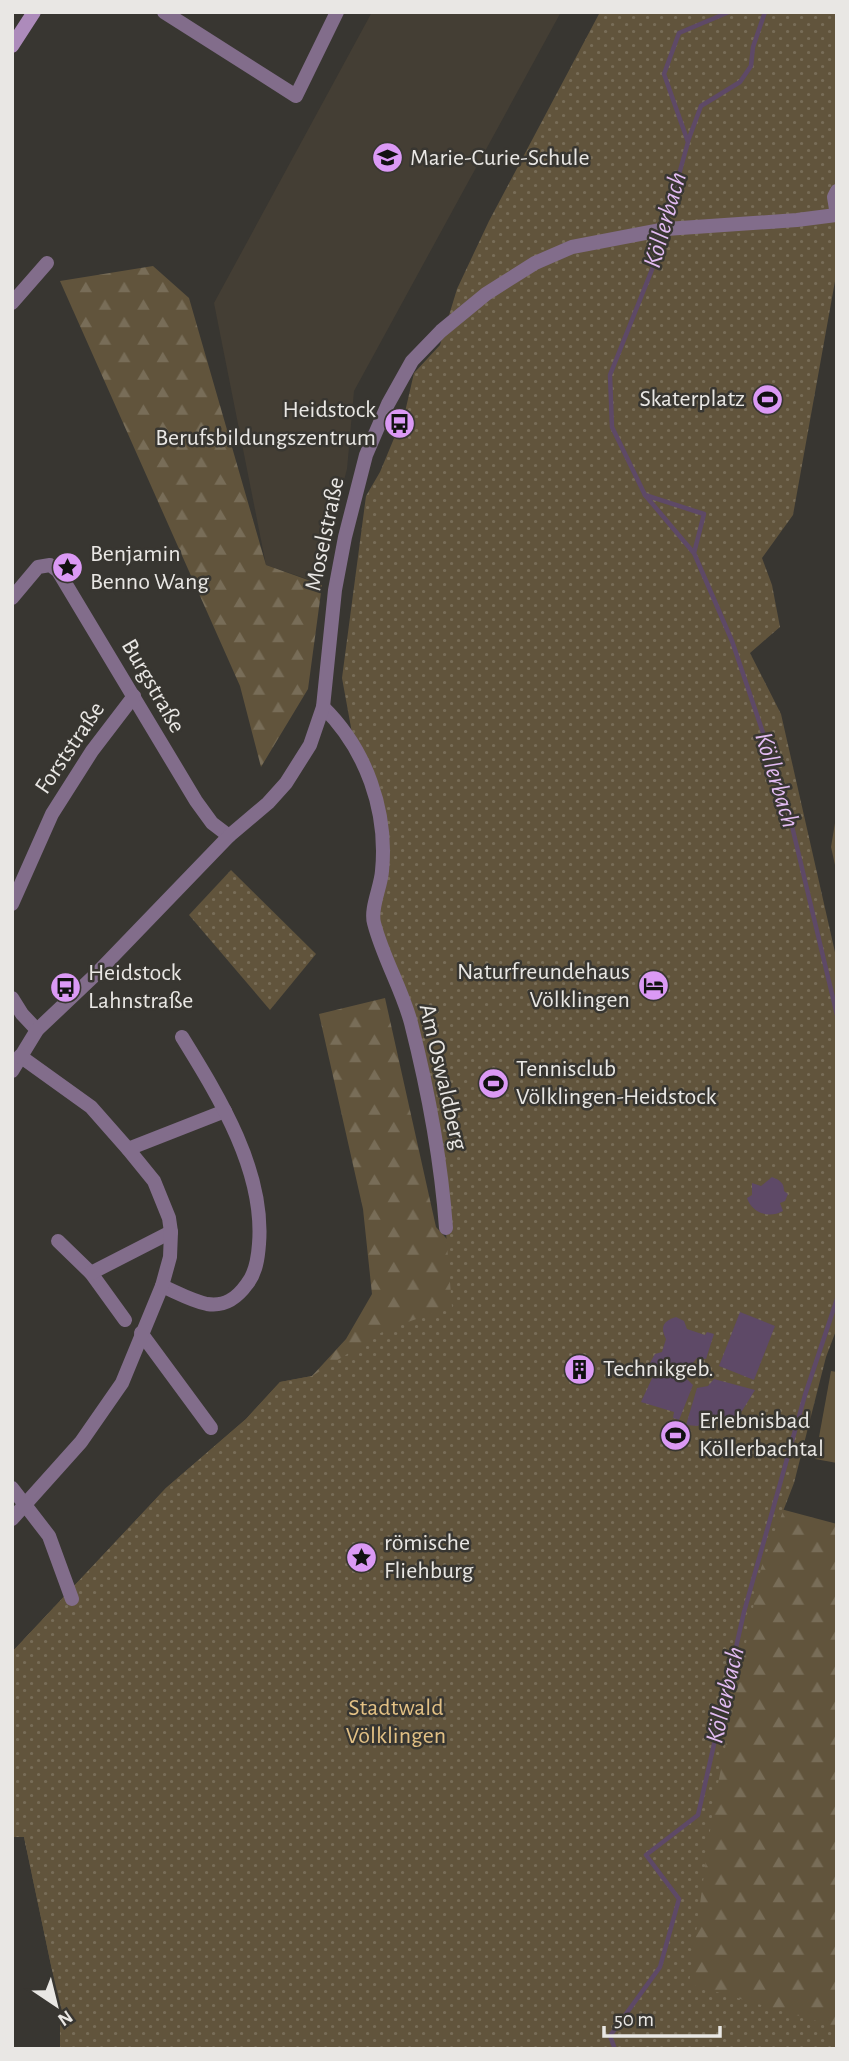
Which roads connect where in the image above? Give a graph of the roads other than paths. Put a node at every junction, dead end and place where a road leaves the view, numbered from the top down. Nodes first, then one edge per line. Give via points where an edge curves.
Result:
1 (34, 12) edge
2 (164, 12) edge
3 (337, 12) edge
4 (12, 46) edge
5 (837, 191) edge
6 (836, 215) edge
7 (47, 263) dead end
8 (12, 303) edge
9 (12, 598) edge
10 (134, 696) junction
11 (323, 707) junction
12 (229, 836) junction
13 (12, 904) edge
14 (12, 998) edge
15 (37, 1030) junction
16 (182, 1037) dead end
17 (20, 1056) junction
18 (12, 1071) edge
19 (225, 1111) junction
20 (128, 1149) junction
21 (446, 1228) dead end
22 (171, 1231) junction
23 (58, 1241) dead end
24 (91, 1273) junction
25 (162, 1286) junction
26 (125, 1320) dead end
27 (141, 1334) junction
28 (211, 1428) dead end
29 (12, 1488) edge
30 (26, 1506) junction
31 (12, 1519) edge
32 (72, 1599) dead end

1 - 4 street
2 - 3 street via 296,96
5 - 6 street
6 - 11 street, Moselstraße via 666,229 572,247 535,263 486,294 441,331 412,361 387,404 366,455 335,590
7 - 8 street
9 - 10 street, Burgstraße via 38,568 50,565 58,571
10 - 12 street, Burgstraße via 196,801
10 - 13 street, Forststraße via 52,814
11 - 12 street, Moselstraße via 310,745 286,783
11 - 21 street, Am Oswaldberg via 337,720 364,763 382,820 382,871 373,920 410,1021 442,1171
12 - 15 street, Moselstraße
14 - 15 street
15 - 17 street, Moselstraße
16 - 19 street
17 - 18 street, Moselstraße
17 - 20 street via 91,1107
19 - 20 street
19 - 25 street via 248,1165 261,1225 251,1279 238,1297 223,1303 206,1304
20 - 22 street via 154,1181
22 - 24 street
22 - 25 street
23 - 24 street
24 - 26 street
25 - 27 street
27 - 28 street
27 - 30 street via 121,1383 81,1442
29 - 30 street
30 - 31 street
30 - 32 street via 49,1536

